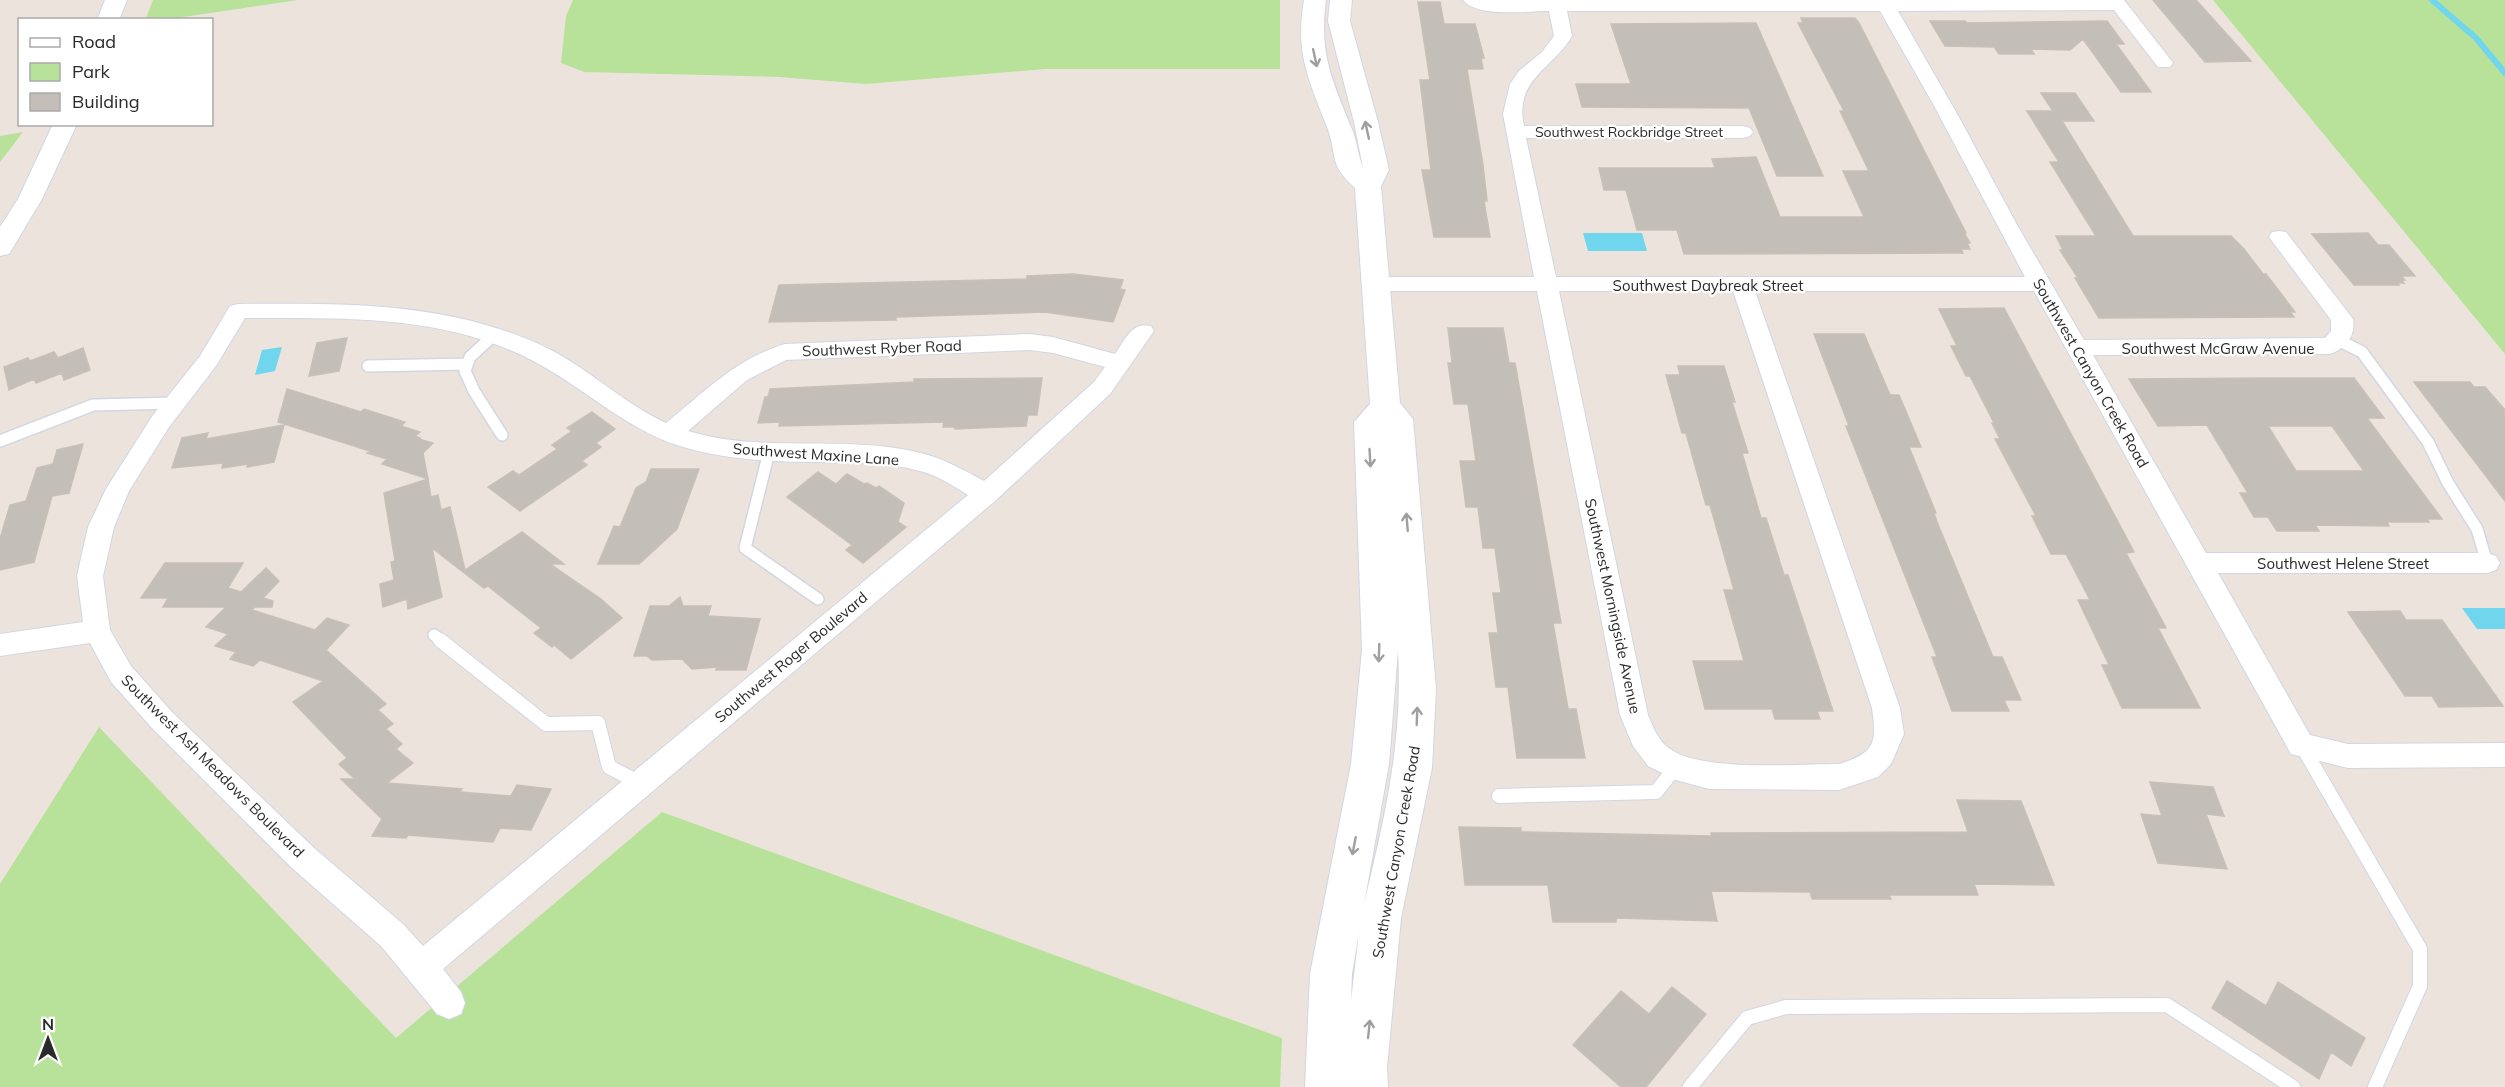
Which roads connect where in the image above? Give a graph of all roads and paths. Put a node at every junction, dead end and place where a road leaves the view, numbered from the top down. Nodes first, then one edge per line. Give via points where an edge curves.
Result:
1 (116, 0) edge
2 (1315, 0) edge
3 (1341, 0) edge
4 (1473, 0) edge
5 (1885, 2) edge
6 (2117, 2) edge
7 (1556, 3) edge
8 (109, 18) edge
9 (2164, 63) dead end
10 (64, 126) edge
11 (1514, 132) junction
12 (1743, 132) dead end
13 (1368, 186) junction
14 (2279, 237) dead end
15 (0, 248) edge
16 (1376, 284) junction
17 (2040, 284) junction
18 (1742, 285) junction
19 (1547, 286) junction
20 (237, 311) joint
21 (1143, 331) dead end
22 (495, 334) junction
23 (2338, 340) junction
24 (2078, 348) junction
25 (1120, 363) junction
26 (467, 364) junction
27 (368, 366) dead end
28 (175, 403) junction
29 (1384, 407) junction
30 (669, 434) junction
31 (502, 435) dead end
32 (0, 441) edge
33 (769, 452) junction
34 (986, 494) junction
35 (2200, 563) junction
36 (2487, 563) joint
37 (818, 599) dead end
38 (97, 631) junction
39 (434, 635) dead end
40 (0, 645) edge
41 (2301, 745) junction
42 (2505, 755) edge
43 (1676, 767) junction
44 (640, 783) junction
45 (1499, 796) dead end
46 (421, 967) junction
47 (449, 1003) dead end
48 (1327, 1087) edge
49 (1366, 1087) edge
50 (1690, 1087) edge
51 (2293, 1087) edge
52 (2375, 1087) edge

1 - 8 street
2 -> 13 main road via 1312,44 1323,91 1340,129 1350,170
13 -> 3 main road, Southwest Canyon Creek Road via 1376,170 1339,21
4 - 7 street via 1485,6
5 - 6 street
5 - 7 street
5 - 17 street, Southwest Canyon Creek Road
6 - 9 street
7 - 11 street, Southwest Morningside Avenue via 1563,36 1555,50 1525,74 1517,87 1512,114
10 - 15 street via 30,199
11 - 12 street, Southwest Rockbridge Street
11 - 19 street, Southwest Morningside Avenue
13 - 16 main road, Southwest Canyon Creek Road
14 - 23 street via 2342,319 2343,331
16 - 19 street, Southwest Daybreak Street
16 - 29 main road, Southwest Canyon Creek Road
17 - 18 street, Southwest Daybreak Street
17 - 24 street, Southwest Canyon Creek Road
18 - 19 street, Southwest Daybreak Street
18 - 43 street, Southwest Morningside Avenue via 1886,708 1890,734 1881,755 1868,768 1839,777 1709,776
19 - 43 street, Southwest Morningside Avenue via 1634,715 1653,750
20 - 22 street, Southwest Maxine Lane via 413,315
20 - 28 street, Southwest Ash Meadows Boulevard via 208,361
21 - 25 street, Southwest Roger Boulevard
22 - 26 lane
22 - 30 street, Southwest Maxine Lane via 545,357 631,416
23 - 24 street, Southwest McGraw Avenue via 2318,348
23 - 36 lane via 2362,352 2428,442 2477,529
24 - 35 street, Southwest Canyon Creek Road
25 - 30 street, Southwest Ryber Road via 1030,342 785,352 750,366
25 - 34 street, Southwest Roger Boulevard via 1102,388
26 - 27 lane
26 - 31 lane via 468,381
28 - 32 lane via 93,405
28 - 38 street, Southwest Ash Meadows Boulevard via 130,466 101,527 90,576
29 -> 48 main road via 1369,422 1380,650 1375,725 1330,974
49 -> 29 main road, Southwest Canyon Creek Road via 1381,918 1408,799 1417,728 1418,689 1398,419
30 - 33 street, Southwest Maxine Lane via 707,445
33 - 34 street, Southwest Maxine Lane via 878,456 921,462
33 - 37 lane via 745,548
34 - 44 street, Southwest Roger Boulevard
35 - 36 street, Southwest Helene Street
35 - 41 street, Southwest Canyon Creek Road
38 - 40 street
38 - 46 street, Southwest Ash Meadows Boulevard via 121,674 162,720 303,858 392,935
39 - 44 lane via 546,724 598,723 609,767
41 - 42 street via 2348,756
41 - 52 lane via 2420,949 2420,986
43 - 45 lane via 1656,792
44 - 46 street, Southwest Roger Boulevard
46 - 47 street, Southwest Ash Meadows Boulevard
50 - 51 lane via 1747,1018 1786,1007 2166,1005

